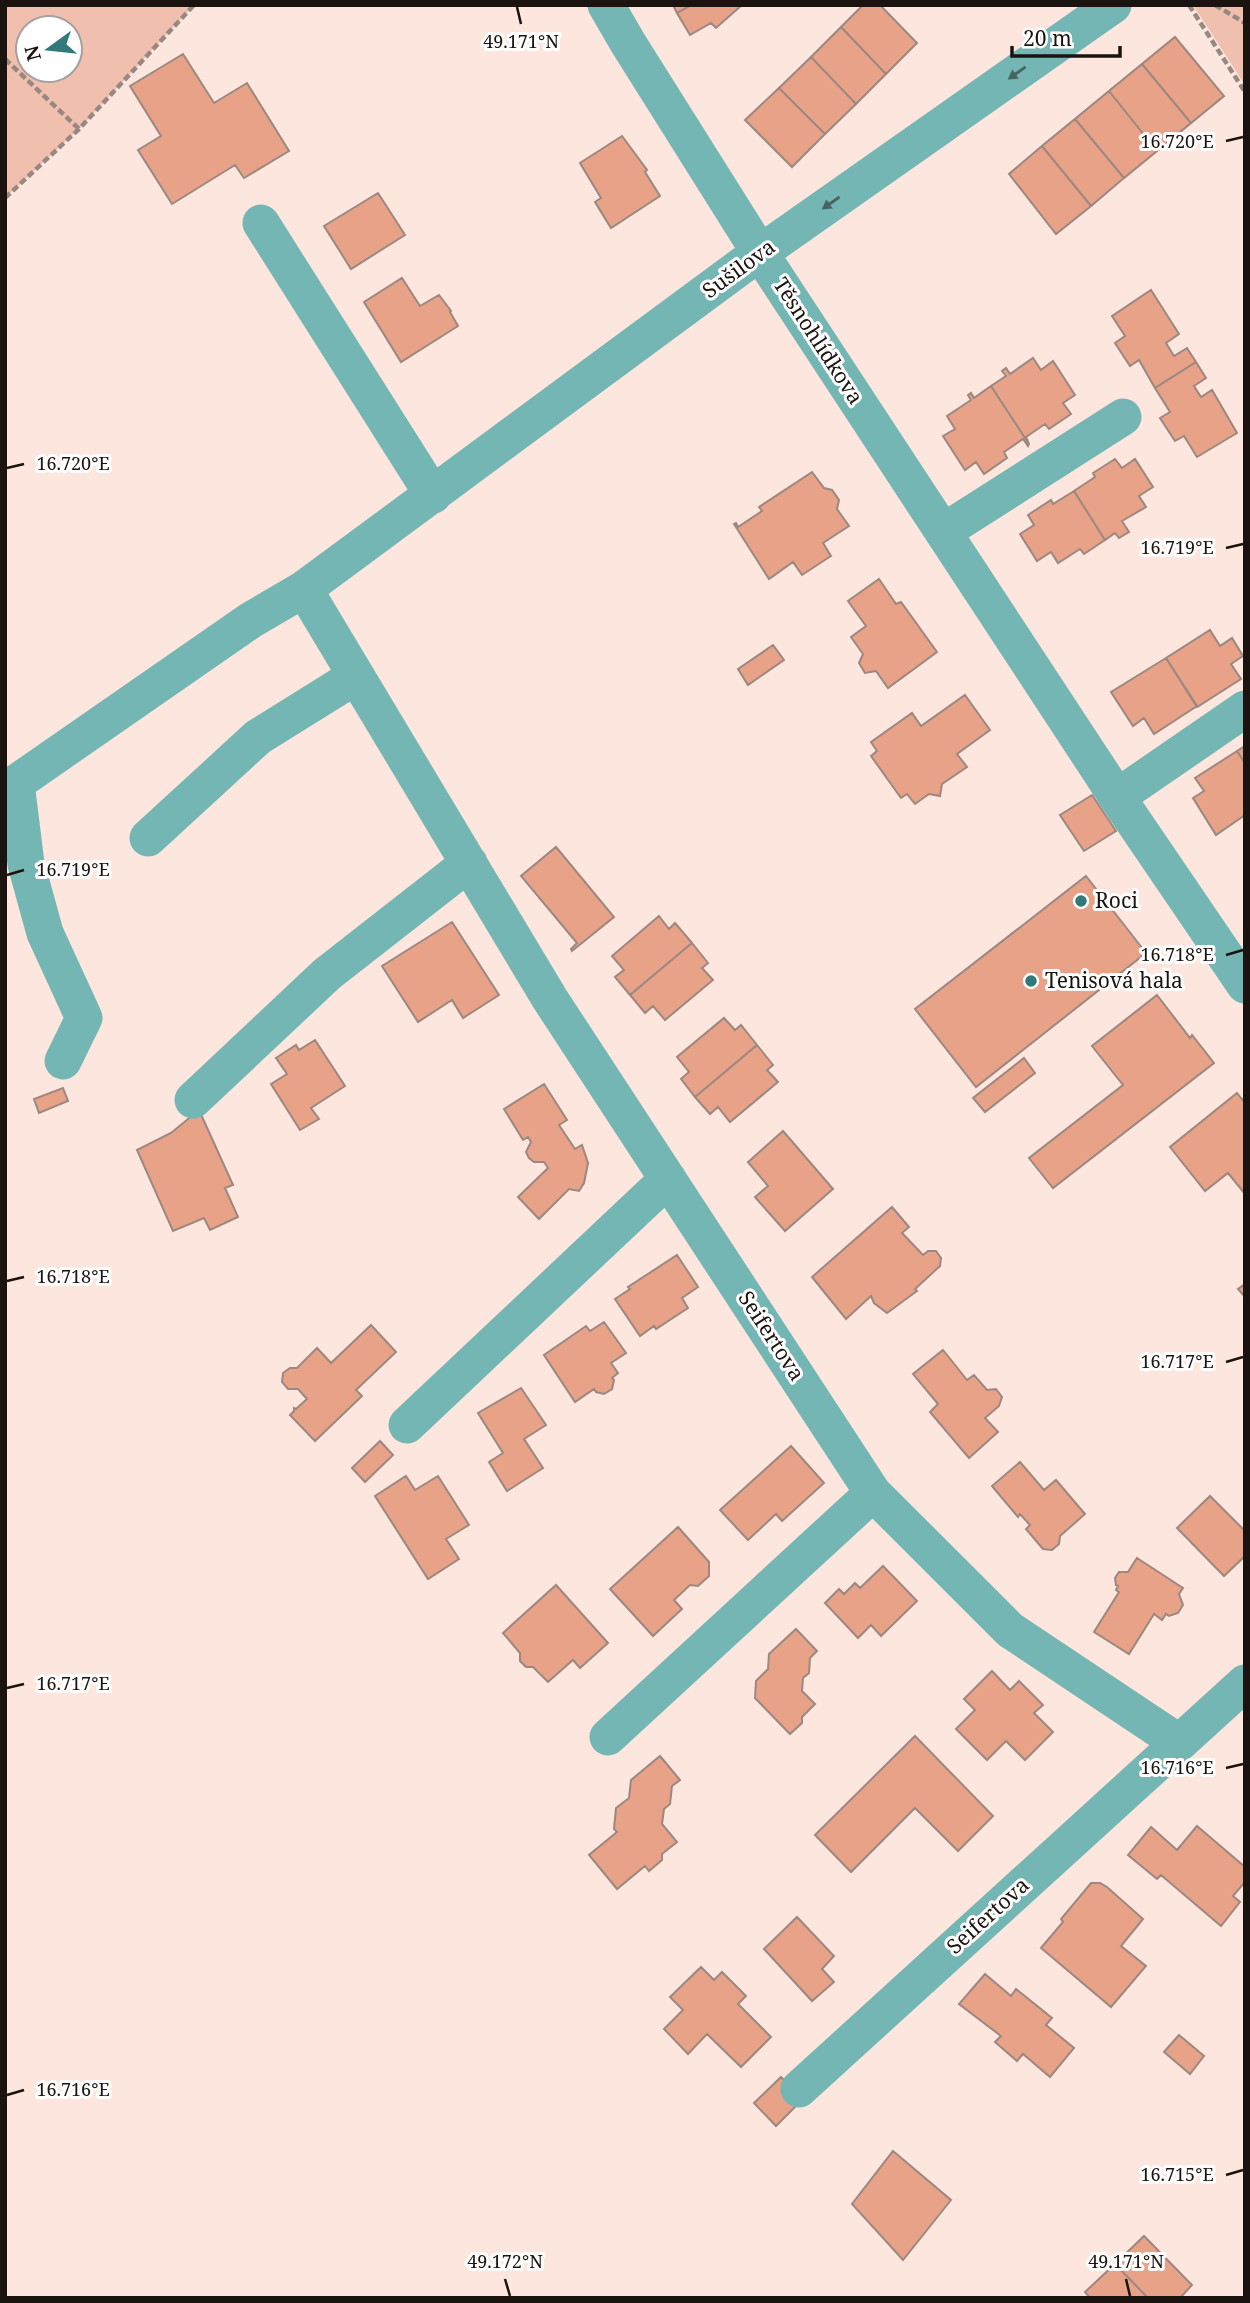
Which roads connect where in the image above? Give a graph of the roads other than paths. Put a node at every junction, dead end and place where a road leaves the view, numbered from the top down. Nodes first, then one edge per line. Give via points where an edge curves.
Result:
1 (606, 5) edge
2 (1113, 5) edge
3 (261, 223) dead end
4 (760, 253) junction
5 (1123, 417) dead end
6 (433, 495) junction
7 (943, 532) junction
8 (304, 589) junction
9 (356, 676) junction
10 (1245, 709) edge
11 (1117, 797) junction
12 (148, 838) dead end
13 (469, 863) junction
14 (1245, 985) edge
15 (63, 1060) dead end
16 (193, 1100) dead end
17 (668, 1179) junction
18 (407, 1425) dead end
19 (873, 1493) junction
20 (1245, 1683) edge
21 (608, 1737) dead end
22 (1178, 1742) junction
23 (799, 2089) dead end

1 - 4 street, Těsnohlídkova
2 -> 4 street, Sušilova
3 - 6 street
4 - 6 street, Sušilova
4 - 7 street, Těsnohlídkova
5 - 7 street
6 - 8 street, Sušilova
7 - 11 street, Těsnohlídkova
8 - 9 street, Seifertova
8 - 15 street, Sušilova via 251,620 16,783 26,863 45,933 84,1018
9 - 12 street via 258,737
9 - 13 street, Seifertova
10 - 11 street
11 - 14 street, Těsnohlídkova
13 - 16 street via 327,974
13 - 17 street, Seifertova via 550,999
17 - 18 street
17 - 19 street, Seifertova
19 - 21 street
19 - 22 street, Seifertova via 1010,1630
20 - 22 street, Seifertova
22 - 23 street, Seifertova

